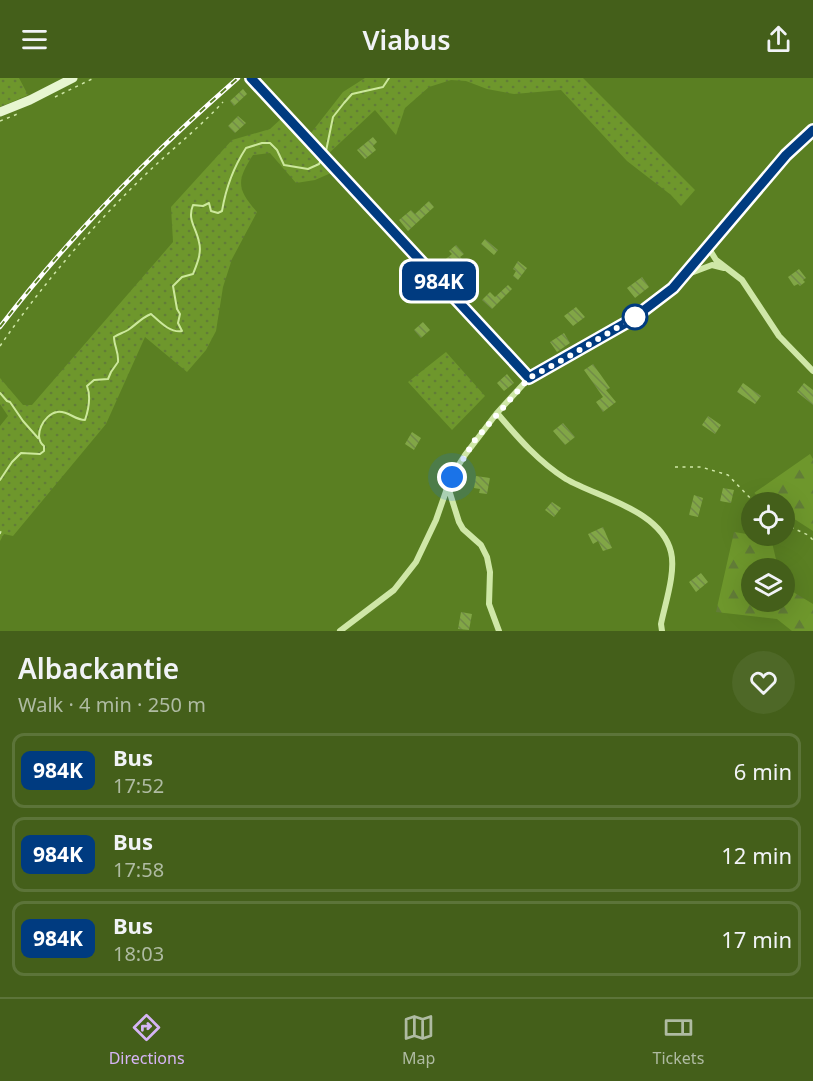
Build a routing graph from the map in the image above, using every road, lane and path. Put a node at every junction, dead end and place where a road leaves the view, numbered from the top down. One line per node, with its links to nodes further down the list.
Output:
1 (72, 78): 4 (street)
2 (251, 78): 11 (street)
3 (223, 102): 9 (path)
4 (0, 112)
5 (813, 130): 6 (street)
6 (708, 247): 7 (street); 8 (street)
7 (727, 269): 8 (street); 10 (street)
8 (686, 275): 11 (street)
9 (0, 346)
10 (813, 371)
11 (529, 378): 12 (street)
12 (497, 413): 14 (street); 22 (street)
13 (675, 467): 15 (path)
14 (448, 486): 20 (street); 21 (street)
15 (744, 492)
16 (2, 528): 18 (path)
17 (795, 529): 19 (path)
18 (0, 534)
19 (813, 540)
20 (340, 631)
21 (499, 631)
22 (662, 631)

